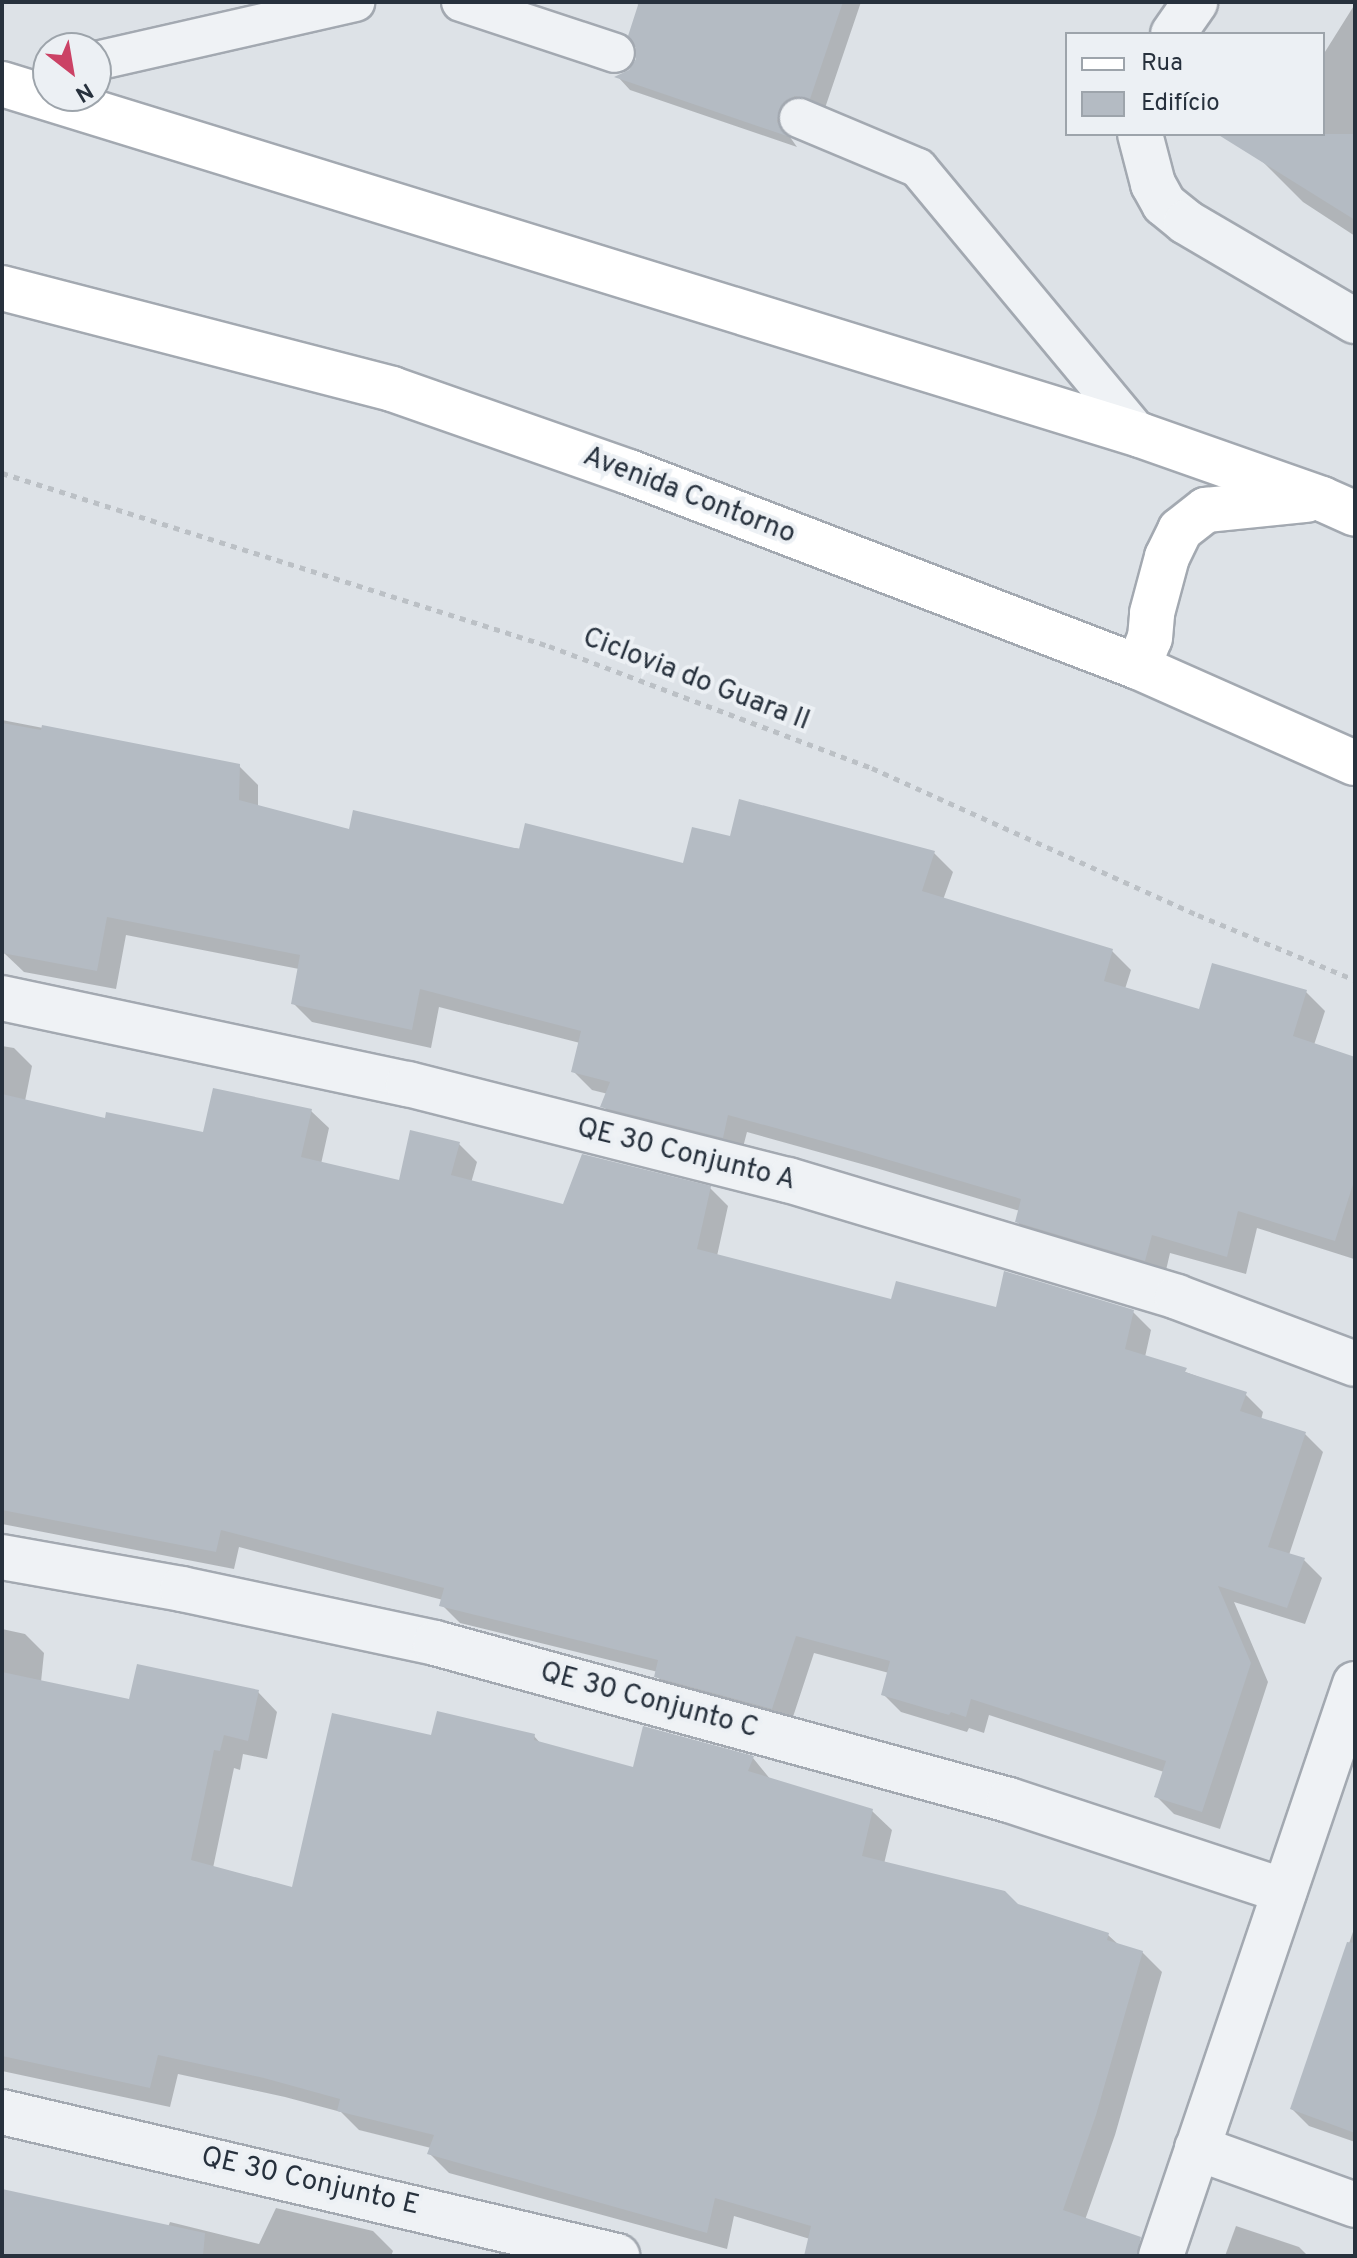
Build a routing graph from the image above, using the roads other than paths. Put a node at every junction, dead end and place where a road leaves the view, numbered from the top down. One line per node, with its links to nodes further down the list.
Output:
1 (355, 2): 6 (lane)
2 (461, 2): 5 (lane)
3 (1195, 2): 4 (street)
4 (1174, 32)
5 (615, 53)
6 (112, 57)
7 (32, 77): 8 (lane)
8 (2, 84): 13 (main road)
9 (799, 118): 13 (lane)
10 (1141, 136): 12 (street)
11 (2, 288): 15 (main road, Avenida Contorno)
12 (1355, 321)
13 (1140, 435): 14 (main road)
14 (1338, 506): 15 (main road)
15 (1138, 667): 16 (main road, Avenida Contorno)
16 (1355, 763)
17 (2, 998): 18 (street, QE 30 Conjunto A)
18 (1355, 1364)
19 (2, 1557): 21 (street, QE 30 Conjunto C)
20 (1355, 1684): 21 (street)
21 (1284, 1891): 23 (street)
22 (2, 2112): 25 (street, QE 30 Conjunto E)
23 (1197, 2148): 24 (street); 26 (street)
24 (1355, 2205)
25 (617, 2256)
26 (1161, 2256)

